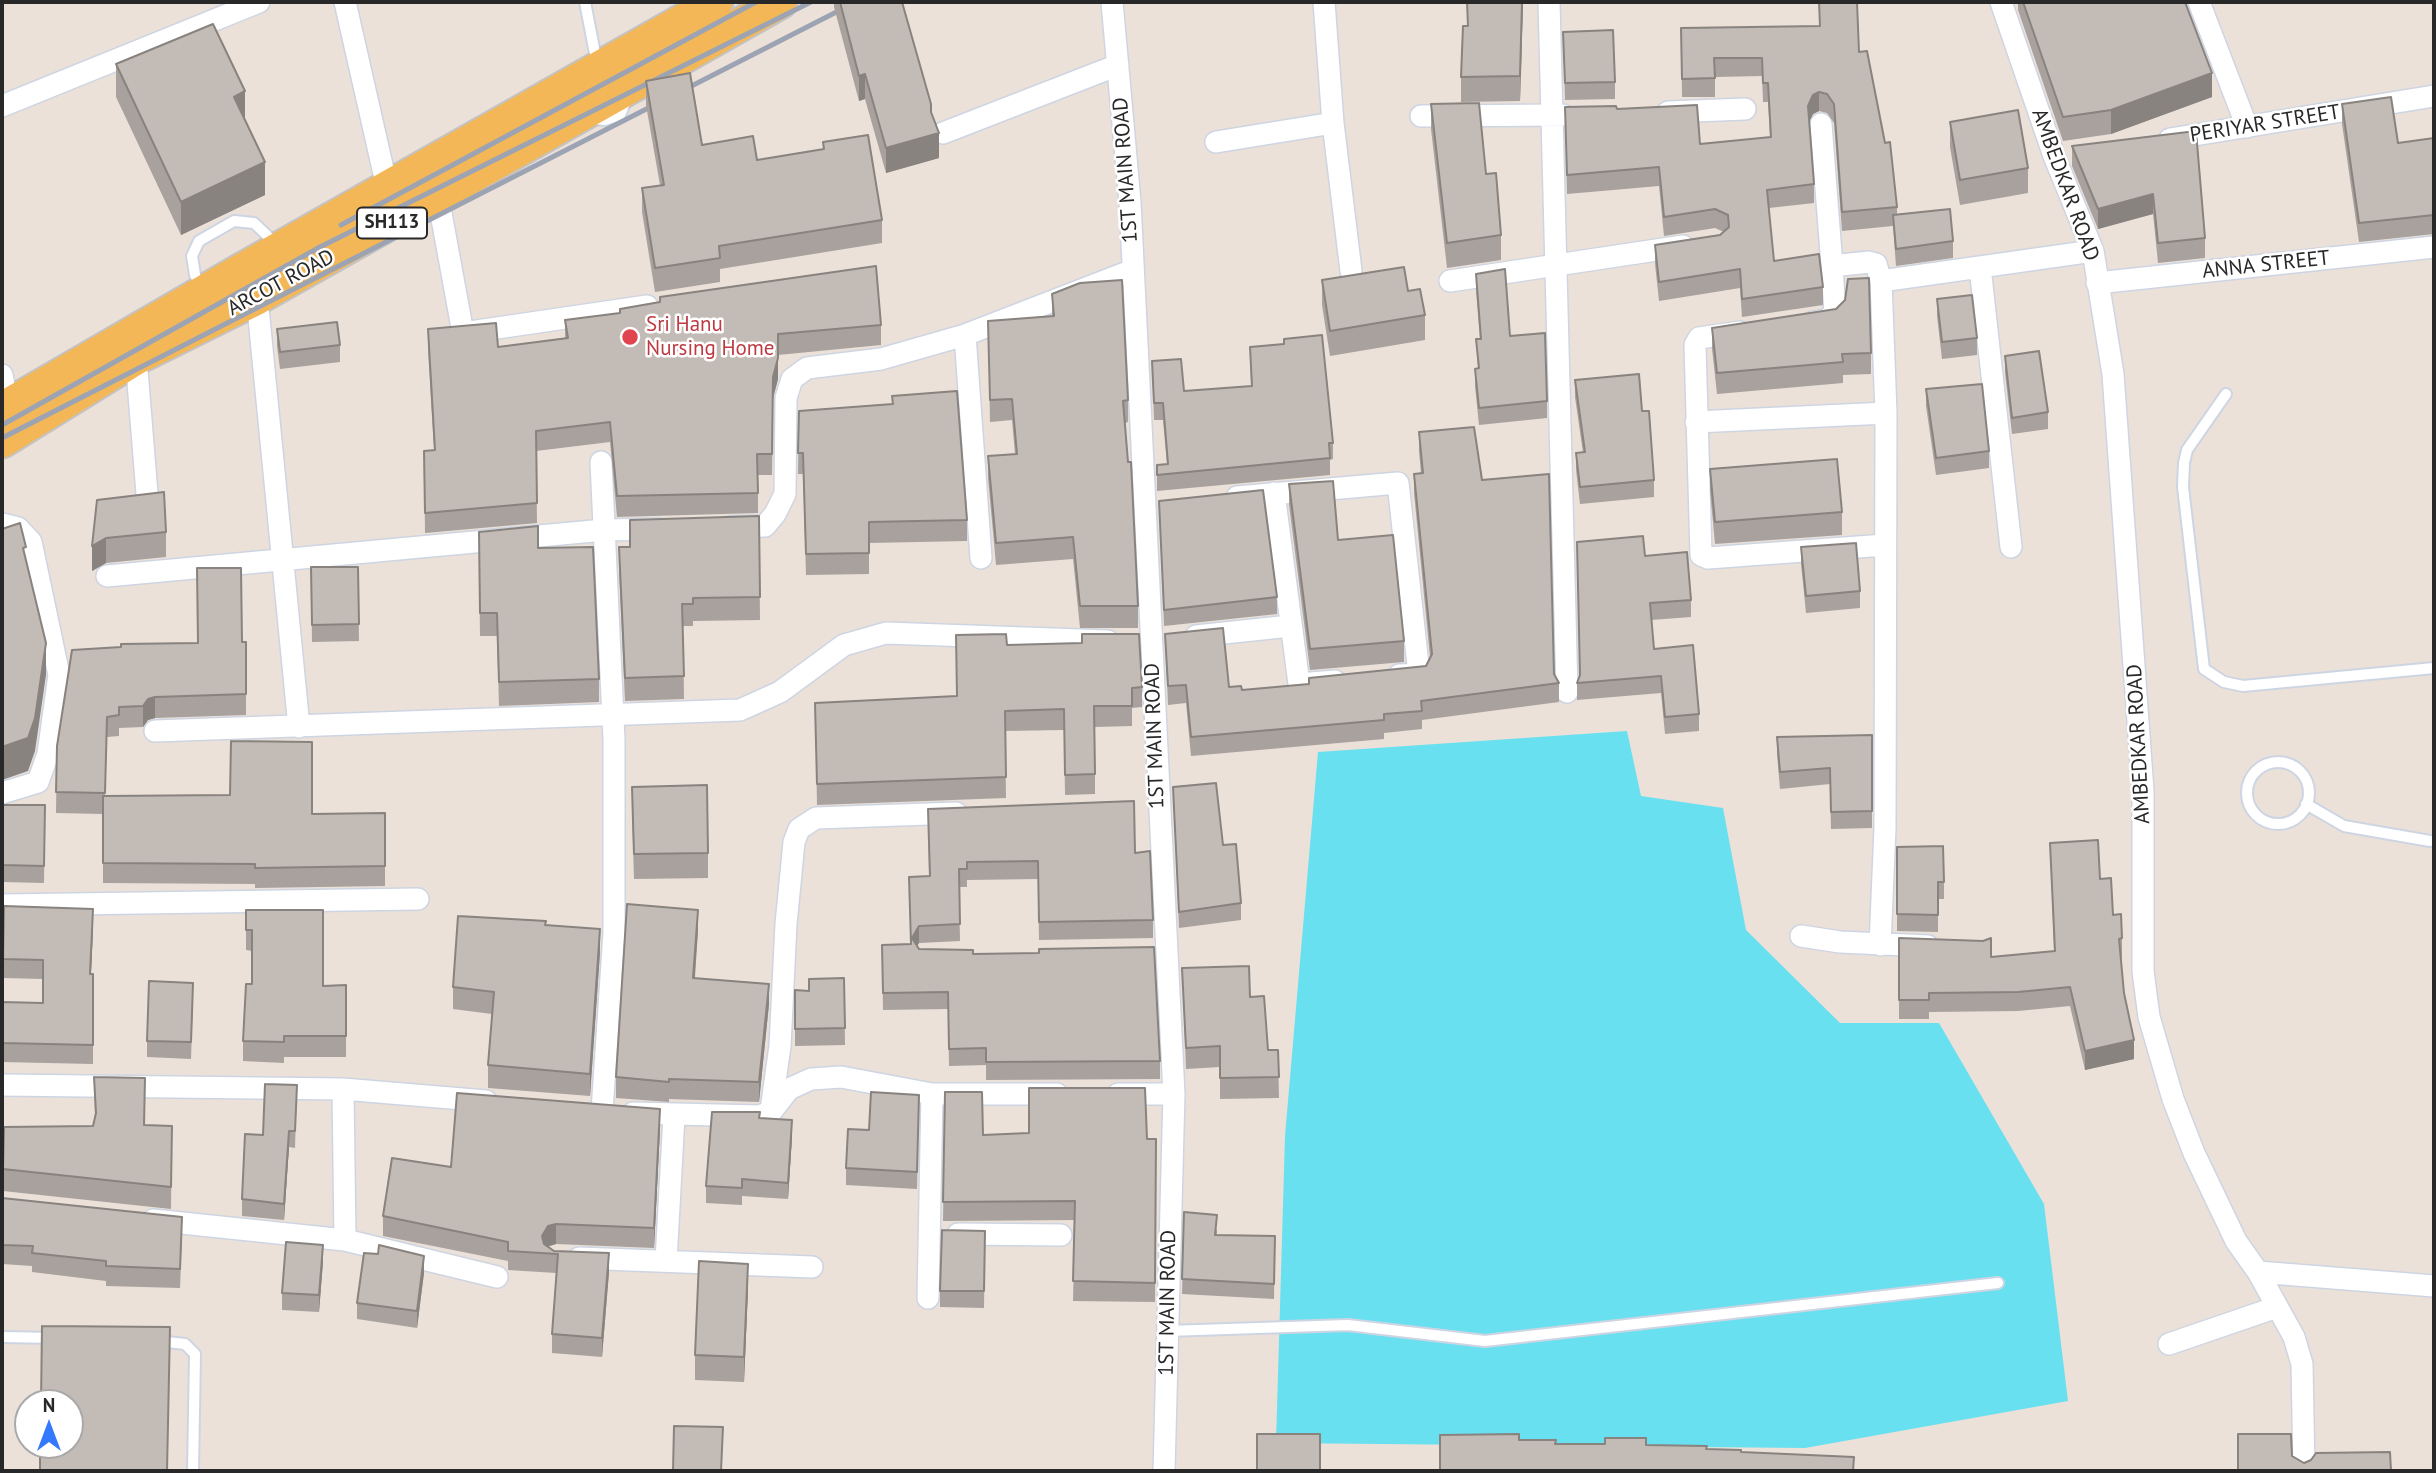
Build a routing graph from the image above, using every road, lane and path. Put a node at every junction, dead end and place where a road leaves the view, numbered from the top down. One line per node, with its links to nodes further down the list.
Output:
1 (259, 2): 14 (street)
2 (345, 2): 28 (street)
3 (585, 2): 12 (lane)
4 (716, 2): 12 (main road, ARCOT ROAD / SH113)
5 (780, 2): 29 (main road, ARCOT ROAD / SH113)
6 (1112, 2): 11 (street, 1ST MAIN ROAD)
7 (1324, 2): 20 (street)
8 (1549, 2): 19 (street)
9 (2001, 2): 27 (street, AMBEDKAR ROAD)
10 (2199, 2): 22 (street)
11 (1118, 65): 23 (street); 37 (street, 1ST MAIN ROAD)
12 (598, 68): 28 (main road, ARCOT ROAD / SH113)
13 (2434, 96): 22 (street, PERIYAR STREET)
14 (2, 106)
15 (1745, 109): 16 (street)
16 (1648, 112)
17 (1579, 115): 19 (street)
18 (1421, 116): 19 (street)
19 (1551, 116): 34 (street)
20 (1333, 123): 24 (street); 38 (street)
21 (1821, 124): 35 (street)
22 (2247, 127): 25 (street, PERIYAR STREET)
23 (943, 133)
24 (1216, 142)
25 (2151, 142)
26 (2082, 152): 27 (street)
27 (2054, 156): 33 (street, AMBEDKAR ROAD)
28 (387, 187): 32 (main road, ARCOT ROAD / SH113)
29 (438, 197): 42 (main road, ARCOT ROAD / SH113); 44 (street)
30 (1703, 243): 34 (street)
31 (2434, 247): 41 (street, ANNA STREET)
32 (279, 248): 42 (main road, ARCOT ROAD / SH113); 43 (lane)
33 (2093, 251): 36 (street); 41 (street, AMBEDKAR ROAD)
34 (1554, 264): 39 (street); 74 (street)
35 (1832, 266): 40 (street); 45 (street)
36 (1980, 267): 40 (street); 65 (street)
37 (1133, 270): 47 (street); 59 (street, 1ST MAIN ROAD)
38 (1351, 271)
39 (1450, 281)
40 (1881, 281): 51 (street)
41 (2097, 283): 105 (street, AMBEDKAR ROAD)
42 (248, 284): 43 (main road, ARCOT ROAD / SH113); 48 (main road, ARCOT ROAD / SH113); 66 (street)
43 (204, 292): 50 (main road, ARCOT ROAD / SH113)
44 (668, 303)
45 (1786, 325)
46 (1759, 329): 52 (street)
47 (965, 335): 61 (street); 67 (street)
48 (136, 358): 53 (main road, ARCOT ROAD / SH113); 58 (street)
49 (2225, 394): 71 (lane)
50 (4, 397)
51 (1885, 413): 52 (street); 64 (street)
52 (1696, 422): 64 (street)
53 (2, 440)
54 (601, 462): 63 (street)
55 (1274, 493): 56 (street); 69 (street); 72 (street)
56 (1222, 499)
57 (1170, 504): 59 (street)
58 (148, 506)
59 (1144, 506): 70 (street, 1ST MAIN ROAD)
60 (2, 524): 78 (street)
61 (711, 527)
62 (684, 528): 63 (street)
63 (604, 530): 66 (street); 75 (street)
64 (1885, 545): 85 (street)
65 (2011, 547)
66 (285, 558): 68 (street); 76 (street)
67 (981, 558)
68 (107, 576)
69 (1290, 626): 70 (street); 73 (street)
70 (1151, 641): 75 (street); 88 (street, 1ST MAIN ROAD)
71 (2434, 668)
72 (1379, 677)
73 (1352, 679)
74 (1567, 692)
75 (613, 713): 76 (street); 95 (street)
76 (299, 727): 77 (street)
77 (155, 731)
78 (2, 793)
79 (2306, 804): 79 (lane); 81 (lane)
80 (980, 812): 96 (street)
81 (2430, 841)
82 (418, 900): 83 (street)
83 (2, 905)
84 (1801, 936): 85 (street)
85 (1880, 945): 86 (street)
86 (1944, 946)
87 (1139, 951): 88 (street)
88 (1166, 951): 92 (street, 1ST MAIN ROAD)
89 (2, 1084): 90 (street)
90 (343, 1089): 93 (street); 101 (street)
91 (932, 1094): 92 (street); 96 (street); 99 (street)
92 (1174, 1094): 111 (street, 1ST MAIN ROAD)
93 (507, 1103)
94 (575, 1109): 95 (street)
95 (603, 1111): 97 (street)
96 (771, 1112): 97 (street)
97 (674, 1116): 103 (street)
98 (130, 1218): 101 (street)
99 (929, 1234): 100 (street); 109 (street)
100 (1061, 1235)
101 (345, 1240): 106 (street)
102 (555, 1257): 103 (street)
103 (666, 1261): 104 (street)
104 (812, 1267)
105 (2258, 1272): 108 (street); 110 (street, AMBEDKAR ROAD)
106 (497, 1277)
107 (1998, 1283): 111 (lane)
108 (2434, 1286)
109 (928, 1298)
110 (2277, 1307): 115 (street); 118 (street, AMBEDKAR ROAD)
111 (1167, 1331): 117 (street, 1ST MAIN ROAD)
112 (2, 1336): 113 (lane)
113 (64, 1338)
114 (142, 1340): 116 (lane)
115 (2169, 1344)
116 (193, 1471)
117 (1164, 1471)
118 (2304, 1471)

